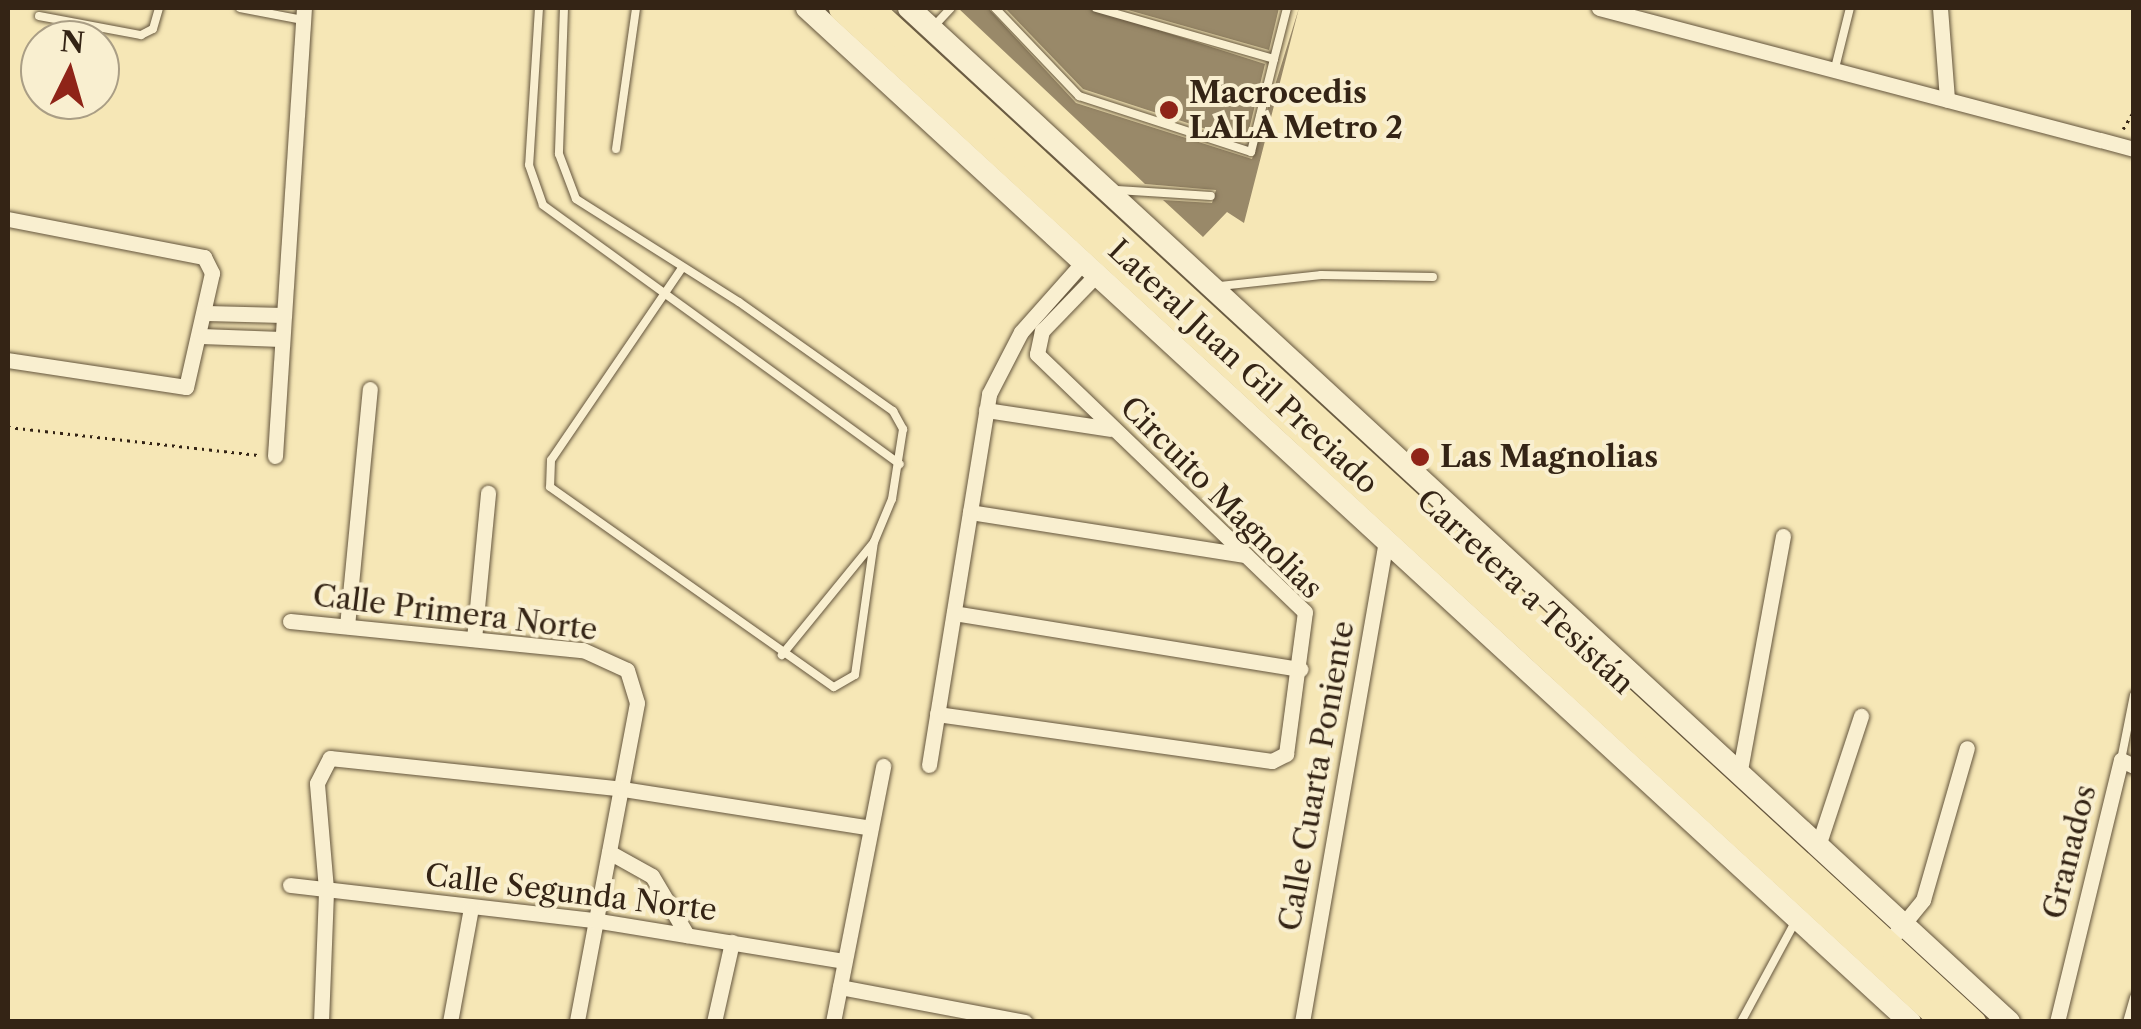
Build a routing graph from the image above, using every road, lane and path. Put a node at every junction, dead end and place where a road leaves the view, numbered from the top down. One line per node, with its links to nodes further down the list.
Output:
1 (159, 8): 19 (lane)
2 (240, 8): 17 (lane)
3 (540, 8): 35 (lane)
4 (564, 8): 32 (lane)
5 (636, 8): 27 (lane)
6 (807, 8): 31 (main road, Lateral Juan Gil Preciado)
7 (841, 8): 41 (main road, Carretera a Tesistán)
8 (871, 8): 41 (main road, Carretera a Tesistán)
9 (909, 8): 20 (main road, Lateral Juan Gil Preciado)
10 (952, 8): 20 (lane)
11 (995, 8): 21 (lane)
12 (1096, 8): 21 (lane)
13 (1287, 8): 21 (lane)
14 (1599, 8): 22 (street)
15 (1850, 8): 22 (lane)
16 (1940, 8): 23 (street)
17 (262, 10): 18 (lane)
18 (304, 14): 37 (street)
19 (39, 16)
20 (932, 28): 28 (main road, Lateral Juan Gil Preciado)
21 (1274, 59)
22 (1834, 68): 23 (street)
23 (1947, 100): 25 (street)
24 (2134, 111): 25 (path)
25 (2114, 144): 26 (street)
26 (2134, 149)
27 (616, 150)
28 (1103, 191): 29 (lane); 34 (main road, Lateral Juan Gil Preciado)
29 (1211, 196)
30 (8, 219): 36 (street)
31 (1091, 267): 43 (main road, Lateral Juan Gil Preciado); 47 (street); 50 (street, Circuito Magnolias)
32 (682, 268): 35 (lane); 52 (lane)
33 (1433, 277): 34 (lane)
34 (1211, 290): 38 (main road, Lateral Juan Gil Preciado)
35 (663, 294): 52 (lane); 63 (lane)
36 (206, 313): 37 (street); 39 (street)
37 (283, 315): 40 (street)
38 (1248, 324): 41 (main road); 44 (main road, Lateral Juan Gil Preciado)
39 (201, 336): 40 (street); 42 (street)
40 (281, 340): 51 (street)
41 (1237, 358): 43 (main road); 45 (main road, Carretera a Tesistán)
42 (8, 360)
43 (1203, 371): 48 (main road, Lateral Juan Gil Preciado)
44 (1300, 372): 45 (main road); 72 (main road, Lateral Juan Gil Preciado)
45 (1268, 386): 48 (main road); 85 (main road, Carretera a Tesistán)
46 (370, 389): 61 (street)
47 (986, 410): 50 (street); 54 (street)
48 (1255, 420): 56 (main road, Lateral Juan Gil Preciado)
49 (8, 427): 51 (path)
50 (1113, 429): 58 (street, Circuito Magnolias)
51 (275, 456)
52 (900, 464): 57 (lane)
53 (488, 493): 62 (street)
54 (970, 512): 58 (street); 59 (street)
55 (1783, 536): 72 (street)
56 (1386, 540): 80 (main road, Lateral Juan Gil Preciado); 95 (street, Calle Cuarta Poniente)
57 (874, 542): 63 (lane); 63 (lane)
58 (1246, 555): 64 (street, Circuito Magnolias)
59 (954, 613): 64 (street); 66 (street)
60 (290, 621): 61 (street, Calle Primera Norte)
61 (347, 626): 62 (street, Calle Primera Norte)
62 (474, 639): 73 (street, Calle Primera Norte)
63 (782, 655)
64 (1300, 669): 66 (street, Circuito Magnolias)
65 (2134, 695): 69 (lane, Granados)
66 (937, 714): 71 (street)
67 (1861, 716): 75 (street)
68 (1968, 748): 82 (street)
69 (2127, 763): 101 (street, Granados)
70 (883, 766): 74 (street)
71 (929, 766)
72 (1740, 770): 75 (main road, Lateral Juan Gil Preciado)
73 (623, 789): 74 (street); 76 (street); 78 (street)
74 (867, 827): 86 (street)
75 (1819, 843): 82 (main road, Lateral Juan Gil Preciado)
76 (609, 852): 81 (street); 83 (street)
77 (290, 885): 78 (street, Calle Segunda Norte)
78 (326, 889): 79 (street, Calle Segunda Norte); 90 (street)
79 (471, 908): 81 (street, Calle Segunda Norte); 91 (street)
80 (1797, 918): 85 (main road, Lateral Juan Gil Preciado); 96 (lane)
81 (594, 920): 83 (street, Calle Segunda Norte); 92 (street)
82 (1906, 924): 85 (street); 100 (main road, Lateral Juan Gil Preciado)
83 (687, 934): 84 (street, Calle Segunda Norte)
84 (732, 942): 86 (street, Calle Segunda Norte); 93 (street)
85 (1873, 959): 97 (main road, Lateral Juan Gil Preciado); 98 (main road, Carretera a Tesistán); 99 (main road, Carretera a Tesistán)
86 (844, 962): 87 (street)
87 (840, 986): 89 (street); 94 (street)
88 (2134, 997): 102 (lane)
89 (1017, 1021)
90 (321, 1022)
91 (450, 1022)
92 (577, 1022)
93 (714, 1022)
94 (833, 1022)
95 (1302, 1022)
96 (1740, 1022)
97 (1910, 1022)
98 (1944, 1022)
99 (1973, 1022)
100 (2010, 1022)
101 (2057, 1022)
102 (2128, 1022)

